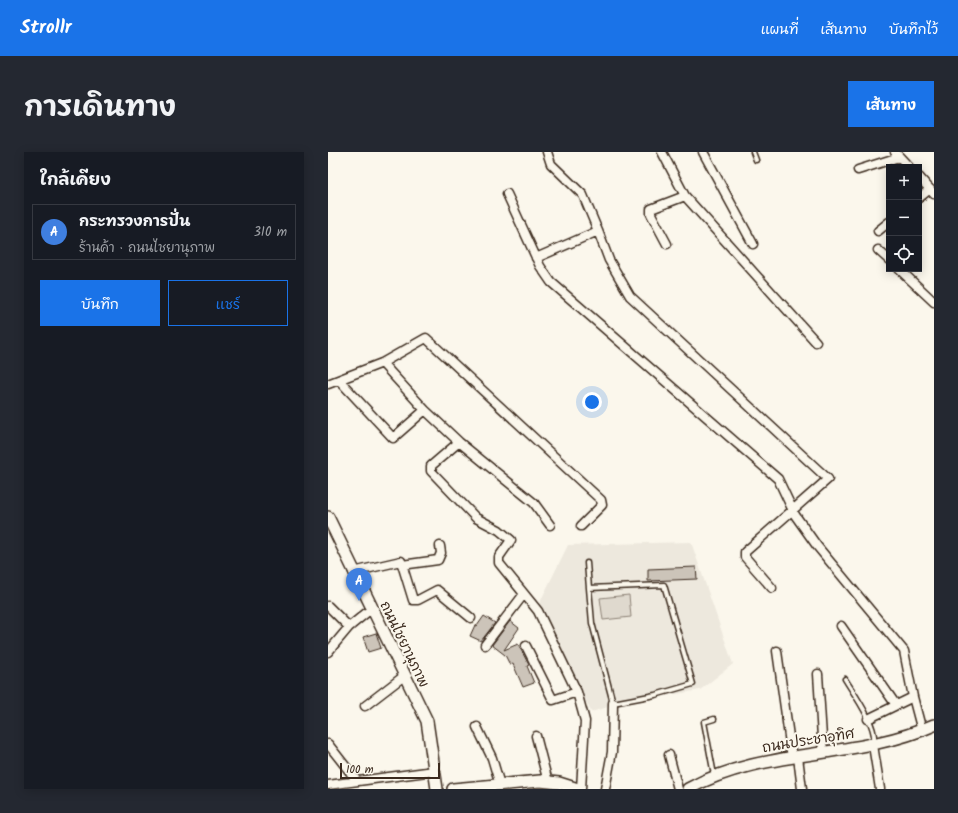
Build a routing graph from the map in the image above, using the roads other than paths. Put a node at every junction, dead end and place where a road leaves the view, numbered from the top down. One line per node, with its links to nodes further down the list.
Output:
1 (547, 152): 16 (street)
2 (662, 152): 12 (street)
3 (703, 152): 18 (street)
4 (753, 152): 6 (lane)
5 (897, 154): 7 (street); 8 (street)
6 (756, 160)
7 (906, 164)
8 (858, 170)
9 (922, 181): 10 (street)
10 (932, 192): 13 (street)
11 (507, 194): 21 (street)
12 (685, 196): 17 (street); 24 (street)
13 (922, 197)
14 (886, 224): 15 (street)
15 (878, 230)
16 (598, 231): 21 (street); 30 (street)
17 (667, 244)
18 (753, 244)
19 (878, 250): 20 (street)
20 (886, 257)
21 (536, 258): 30 (street)
22 (902, 272): 23 (street)
23 (934, 302)
24 (816, 342)
25 (382, 363): 26 (street); 28 (street); 33 (street)
26 (339, 380): 27 (street); 28 (street)
27 (328, 384)
28 (425, 410): 29 (street)
29 (459, 442): 32 (street); 40 (street)
30 (792, 510): 39 (street); 54 (street)
31 (328, 517): 37 (street, ถนนไชยานุภาพ)
32 (550, 525)
33 (581, 526)
34 (440, 546): 36 (street)
35 (587, 563): 38 (lane)
36 (402, 565): 37 (street); 43 (street)
37 (354, 572): 42 (street, ถนนไชยานุภาพ)
38 (588, 588): 55 (lane); 55 (lane)
39 (772, 588)
40 (524, 594): 46 (street); 53 (street)
41 (328, 606): 45 (street)
42 (371, 609): 45 (street); 51 (street, ถนนไชยานุภาพ)
43 (471, 618)
44 (840, 626): 57 (street)
45 (349, 627): 49 (street)
46 (485, 645)
47 (526, 646): 53 (street)
48 (777, 651): 68 (street)
49 (328, 652)
50 (818, 674): 66 (street)
51 (404, 676): 56 (street); 69 (street, ถนนไชยานุภาพ)
52 (845, 679): 59 (lane)
53 (577, 692): 77 (street)
54 (913, 697): 57 (street); 62 (street)
55 (613, 703): 78 (street)
56 (365, 706)
57 (896, 706): 59 (street)
58 (714, 719): 70 (lane)
59 (868, 719): 65 (lane)
60 (934, 725): 62 (street, ถนนประชาอุทิศ)
61 (477, 727): 74 (street)
62 (922, 731): 65 (street, ถนนประชาอุทิศ)
63 (536, 736): 72 (street)
64 (328, 744): 71 (street)
65 (873, 745): 66 (street, ถนนประชาอุทิศ); 82 (street)
66 (823, 753): 68 (street, ถนนประชาอุทิศ)
67 (668, 755): 79 (street)
68 (795, 757): 70 (street, ถนนประชาอุทิศ); 81 (street)
69 (434, 771): 71 (street); 75 (street, ถนนไชยานุภาพ)
70 (714, 777): 80 (street, ถนนประชาอุทิศ)
71 (357, 781): 73 (street)
72 (548, 782): 74 (street); 77 (street)
73 (328, 785)
74 (500, 785): 76 (street)
75 (437, 789)
76 (453, 789)
77 (580, 789)
78 (605, 789)
79 (678, 789)
80 (688, 789)
81 (802, 789)
82 (880, 789)

